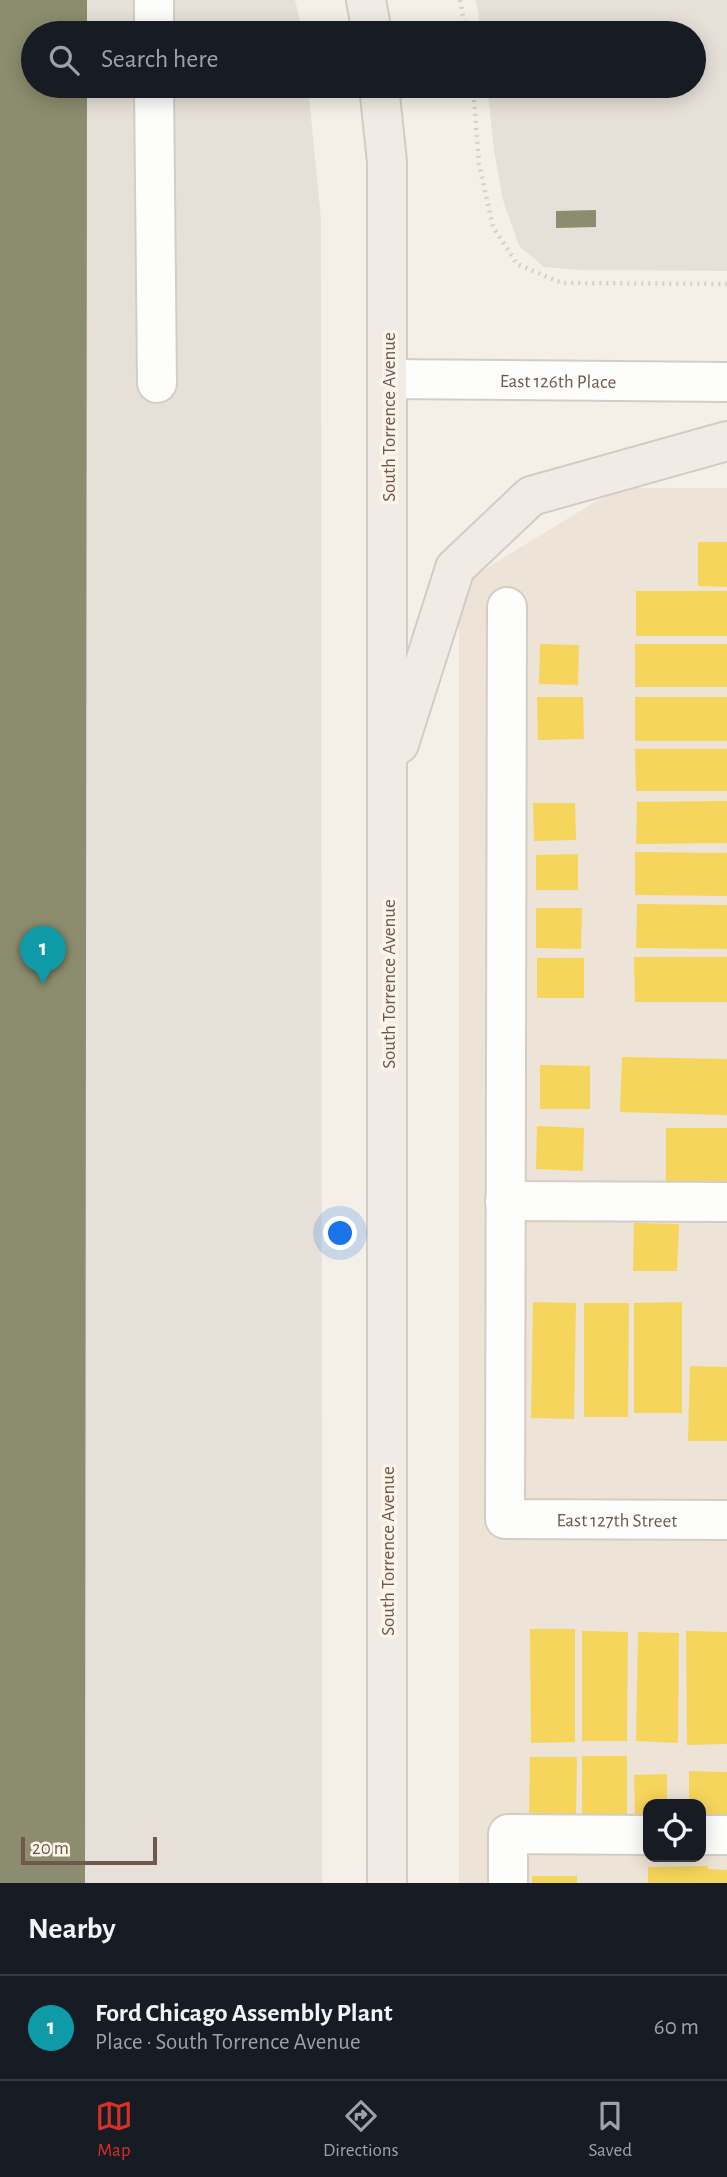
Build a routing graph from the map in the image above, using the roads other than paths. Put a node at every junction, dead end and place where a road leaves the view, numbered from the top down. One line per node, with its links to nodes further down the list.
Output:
1 (154, 0): 3 (street)
2 (366, 0): 4 (main road)
3 (154, 21)
4 (370, 21)
5 (154, 98): 9 (street)
6 (380, 98): 7 (main road, South Torrence Avenue)
7 (388, 379): 8 (street, East 126th Place); 12 (main road, South Torrence Avenue)
8 (727, 382)
9 (157, 383)
10 (727, 440): 12 (main road)
11 (507, 607): 13 (street)
12 (388, 780): 19 (main road, South Torrence Avenue)
13 (505, 1201): 14 (street); 15 (street, East 127th Street)
14 (727, 1202)
15 (727, 1520)
16 (643, 1835): 20 (street)
17 (706, 1835): 18 (street)
18 (727, 1835)
19 (387, 1883)
20 (508, 1883)

